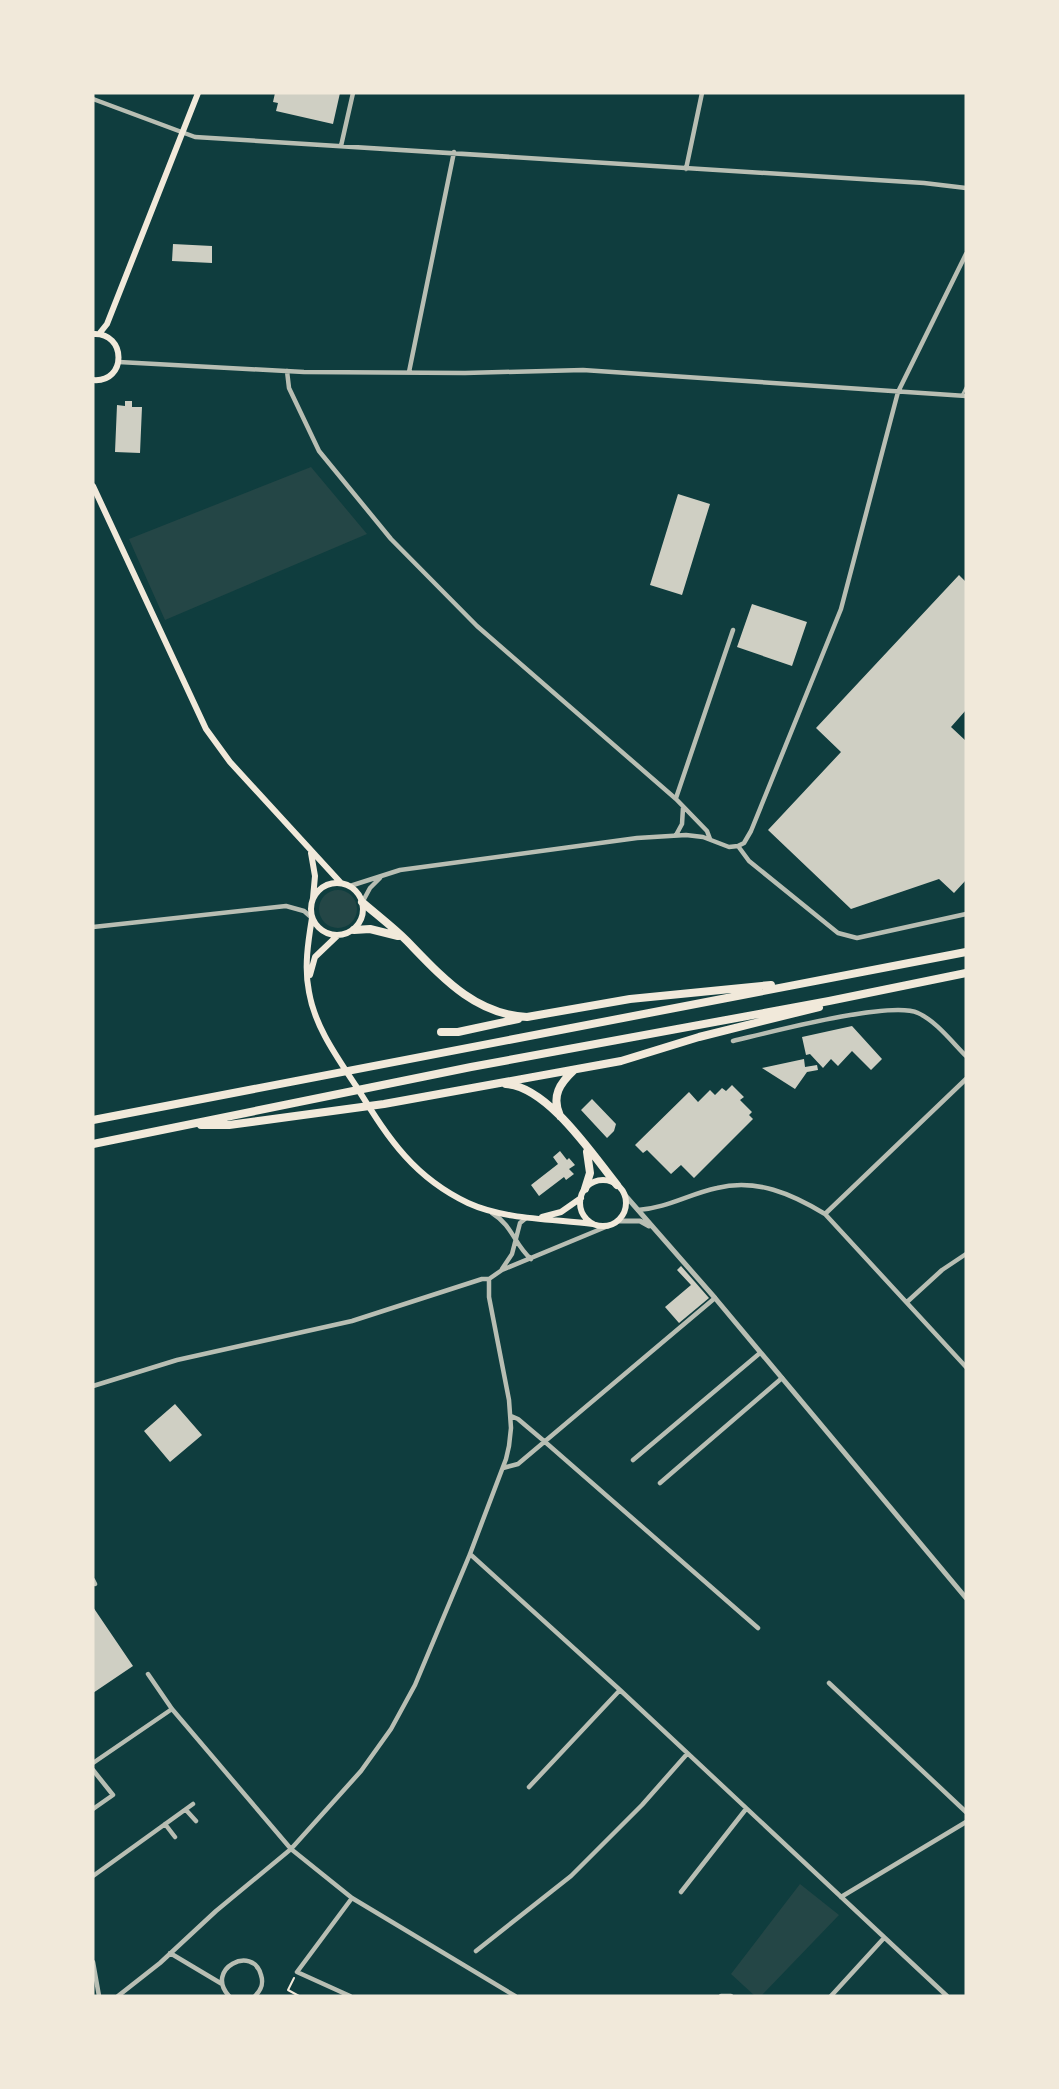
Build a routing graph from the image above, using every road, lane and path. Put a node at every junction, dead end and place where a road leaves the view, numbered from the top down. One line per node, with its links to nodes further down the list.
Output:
1 (198, 93): 5 (main road)
2 (353, 93): 6 (street)
3 (702, 93): 8 (street)
4 (93, 99): 5 (street)
5 (182, 132): 6 (street); 11 (main road)
6 (341, 146): 7 (street)
7 (454, 152): 8 (street); 16 (street)
8 (686, 169): 9 (street)
9 (966, 188)
10 (966, 254): 19 (street)
11 (107, 324): 12 (main road); 13 (main road)
12 (96, 334): 13 (main road)
13 (112, 340): 14 (main road)
14 (119, 362): 15 (street); 17 (main road)
15 (287, 371): 16 (street); 23 (street)
16 (409, 372): 19 (street)
17 (93, 380)
18 (966, 387): 20 (lane)
19 (898, 392): 20 (street); 27 (street)
20 (964, 396)
21 (93, 486): 28 (main road)
22 (733, 630): 23 (street)
23 (676, 799): 24 (street)
24 (683, 807): 25 (street); 26 (street)
25 (676, 835): 26 (street); 29 (street)
26 (710, 839): 27 (street)
27 (738, 846): 34 (street)
28 (310, 851): 30 (main road); 32 (main road)
29 (384, 875): 31 (street); 33 (street)
30 (341, 883): 31 (main road); 32 (main road)
31 (350, 886): 33 (main road)
32 (313, 898): 35 (main road)
33 (362, 902): 37 (main road); 39 (highway)
34 (966, 914)
35 (312, 918): 36 (street); 38 (main road); 43 (main road)
36 (93, 927)
37 (354, 930): 38 (main road); 39 (highway)
38 (337, 936): 43 (main road)
39 (404, 938): 45 (highway)
40 (966, 952): 42 (highway)
41 (966, 974): 44 (highway)
42 (789, 986): 45 (highway); 53 (highway)
43 (308, 991): 61 (main road)
44 (829, 1001): 49 (highway); 54 (highway)
45 (527, 1017): 46 (highway)
46 (441, 1032)
47 (733, 1041): 48 (street)
48 (966, 1056)
49 (576, 1068): 51 (highway); 52 (highway)
50 (966, 1079): 63 (street)
51 (497, 1083): 52 (highway); 54 (highway)
52 (561, 1119): 56 (highway)
53 (93, 1120)
54 (191, 1125): 55 (highway)
55 (93, 1144)
56 (585, 1146): 57 (highway); 58 (highway)
57 (617, 1185): 58 (main road); 59 (main road)
58 (585, 1189): 60 (main road)
59 (624, 1194): 62 (street); 66 (main road)
60 (581, 1199): 65 (main road); 67 (main road)
61 (488, 1210): 64 (main road); 70 (street)
62 (636, 1210): 63 (street); 69 (street)
63 (825, 1214): 76 (street)
64 (529, 1216): 65 (main road); 70 (street)
65 (539, 1218): 67 (main road)
66 (618, 1221): 68 (main road); 69 (street)
67 (593, 1224): 68 (main road)
68 (608, 1226): 72 (street)
69 (654, 1229): 75 (street)
70 (515, 1239): 72 (street); 73 (street)
71 (966, 1254): 76 (street)
72 (531, 1259): 73 (street)
73 (502, 1270): 74 (street)
74 (489, 1279): 80 (street); 81 (street)
75 (715, 1298): 77 (street); 82 (street)
76 (907, 1302): 78 (street)
77 (760, 1353): 79 (street); 83 (street)
78 (966, 1367)
79 (782, 1378): 85 (street); 87 (street)
80 (93, 1386)
81 (511, 1416): 82 (street); 84 (street)
82 (544, 1441): 84 (street); 88 (street)
83 (633, 1460)
84 (502, 1469): 86 (street)
85 (660, 1483)
86 (470, 1554): 91 (street); 106 (street)
87 (966, 1598)
88 (758, 1628)
89 (148, 1674): 92 (street)
90 (829, 1683): 101 (street)
91 (620, 1690): 93 (street); 96 (street)
92 (172, 1709): 94 (street); 106 (street)
93 (688, 1754): 99 (street); 112 (street)
94 (93, 1763)
95 (93, 1770): 98 (street)
96 (529, 1787)
97 (194, 1804): 100 (street)
98 (93, 1809)
99 (746, 1809): 108 (street); 109 (street)
100 (186, 1810): 102 (street); 104 (street)
101 (966, 1811)
102 (195, 1821)
103 (966, 1822): 109 (street)
104 (165, 1824): 105 (street); 107 (street)
105 (175, 1837)
106 (291, 1849): 110 (street); 113 (street)
107 (93, 1876)
108 (681, 1892)
109 (841, 1897): 111 (street)
110 (352, 1898): 115 (street); 123 (street)
111 (884, 1938): 126 (street); 127 (street)
112 (476, 1951)
113 (170, 1953): 116 (street); 118 (street)
114 (93, 1962): 117 (street)
115 (297, 1972): 121 (path); 122 (street)
116 (223, 1985): 119 (street); 120 (street)
117 (99, 1996)
118 (118, 1996)
119 (229, 1996)
120 (255, 1996)
121 (299, 1996)
122 (350, 1996)
123 (515, 1996)
124 (721, 1996): 125 (street)
125 (731, 1996)
126 (831, 1996)
127 (947, 1996)

